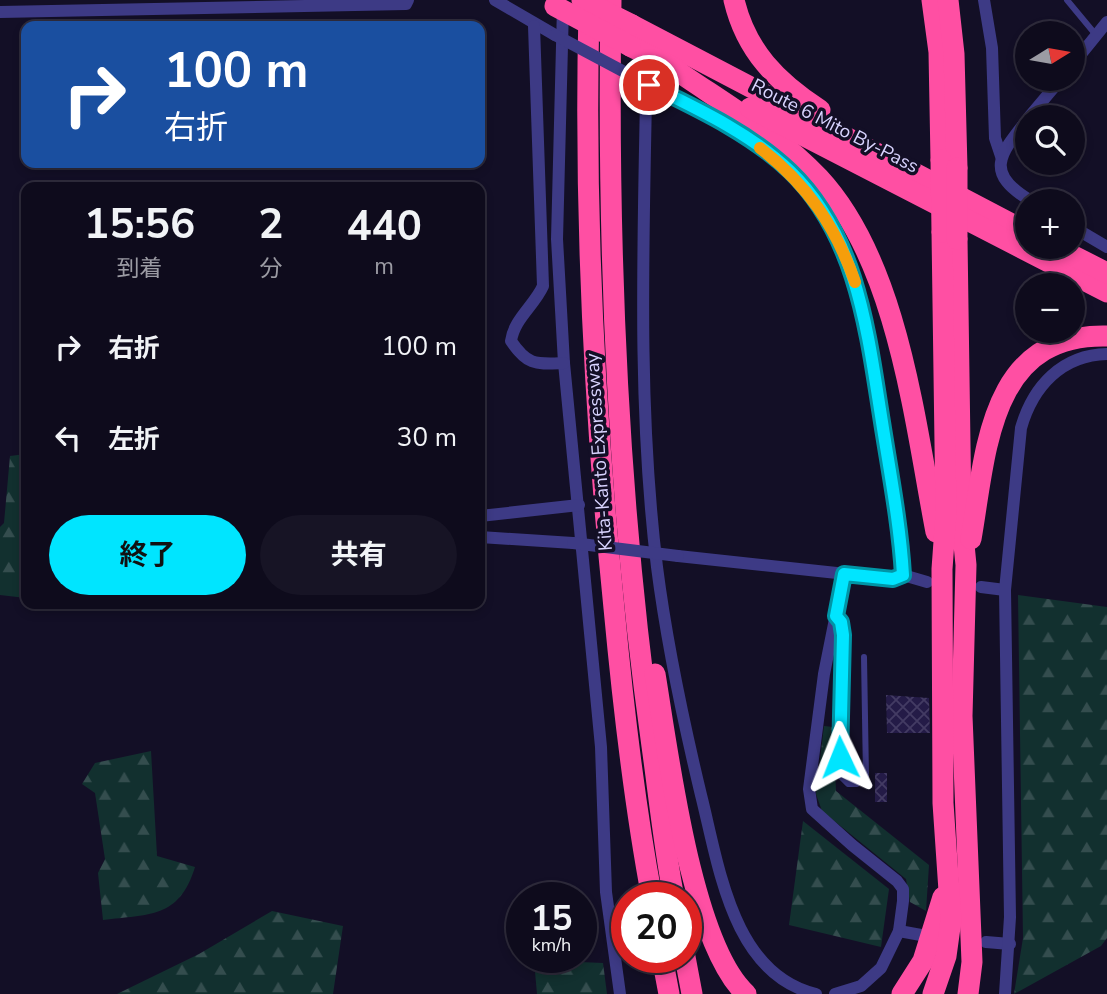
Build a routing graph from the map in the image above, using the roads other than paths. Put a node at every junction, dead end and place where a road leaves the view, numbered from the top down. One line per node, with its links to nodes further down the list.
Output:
1 (408, 0): 12 (street)
2 (495, 0): 15 (street)
3 (582, 0): 17 (highway, Route 6 Mito By-Pass, bridge)
4 (589, 0): 50 (highway, Kita-Kanto Expressway)
5 (611, 0): 38 (highway, Kita-Kanto Expressway)
6 (734, 0): 27 (highway)
7 (932, 0): 25 (highway)
8 (948, 0): 25 (highway)
9 (984, 0): 24 (street)
10 (1067, 0): 16 (lane)
11 (554, 2): 17 (highway, Route 6 Mito By-Pass, bridge); 37 (street)
12 (105, 5): 13 (street)
13 (0, 12)
14 (1107, 22): 16 (street)
15 (534, 26): 20 (street, bridge); 37 (street)
16 (1096, 35): 18 (street)
17 (631, 36): 19 (highway, Route 6 Mito By-Pass); 27 (highway, Route 6 Mito By-Pass)
18 (1085, 49)
19 (667, 64): 34 (highway, Route 6 Mito By-Pass); 45 (highway)
20 (649, 85): 44 (street); 66 (street)
21 (1051, 91): 22 (street)
22 (1039, 105)
23 (1015, 136): 24 (street)
24 (1001, 156): 26 (street)
25 (949, 164): 30 (highway, bridge)
26 (1015, 192)
27 (990, 214): 28 (highway, Route 6 Mito By-Pass)
28 (1015, 226)
29 (1085, 233): 31 (street)
30 (950, 235): 42 (highway); 45 (highway)
31 (1107, 247)
32 (1080, 259): 33 (highway)
33 (1107, 273)
34 (1107, 292)
35 (1107, 337): 42 (highway)
36 (1107, 354): 47 (street)
37 (564, 363): 39 (street)
38 (620, 433): 51 (highway, Kita-Kanto Expressway); 65 (highway)
39 (579, 505): 40 (street); 61 (street)
40 (485, 515)
41 (485, 537): 43 (street, bridge)
42 (966, 565): 53 (highway)
43 (844, 574): 44 (street); 48 (street)
44 (903, 575): 45 (street)
45 (935, 575): 52 (highway)
46 (981, 587): 47 (street)
47 (1005, 590): 57 (street)
48 (836, 616): 49 (lane); 54 (street)
49 (864, 657)
50 (649, 882)
51 (672, 882)
52 (947, 884): 68 (highway); 69 (highway)
53 (970, 926): 70 (highway); 71 (highway)
54 (900, 931): 55 (street); 67 (street)
55 (921, 935)
56 (986, 942): 57 (street)
57 (1010, 944): 72 (street)
58 (661, 973): 62 (highway)
59 (664, 973): 63 (highway)
60 (688, 973): 64 (highway)
61 (620, 994)
62 (662, 994)
63 (669, 994)
64 (692, 994)
65 (746, 994)
66 (816, 994)
67 (835, 994)
68 (902, 994)
69 (933, 994)
70 (944, 994)
71 (968, 994)
72 (1005, 994)

